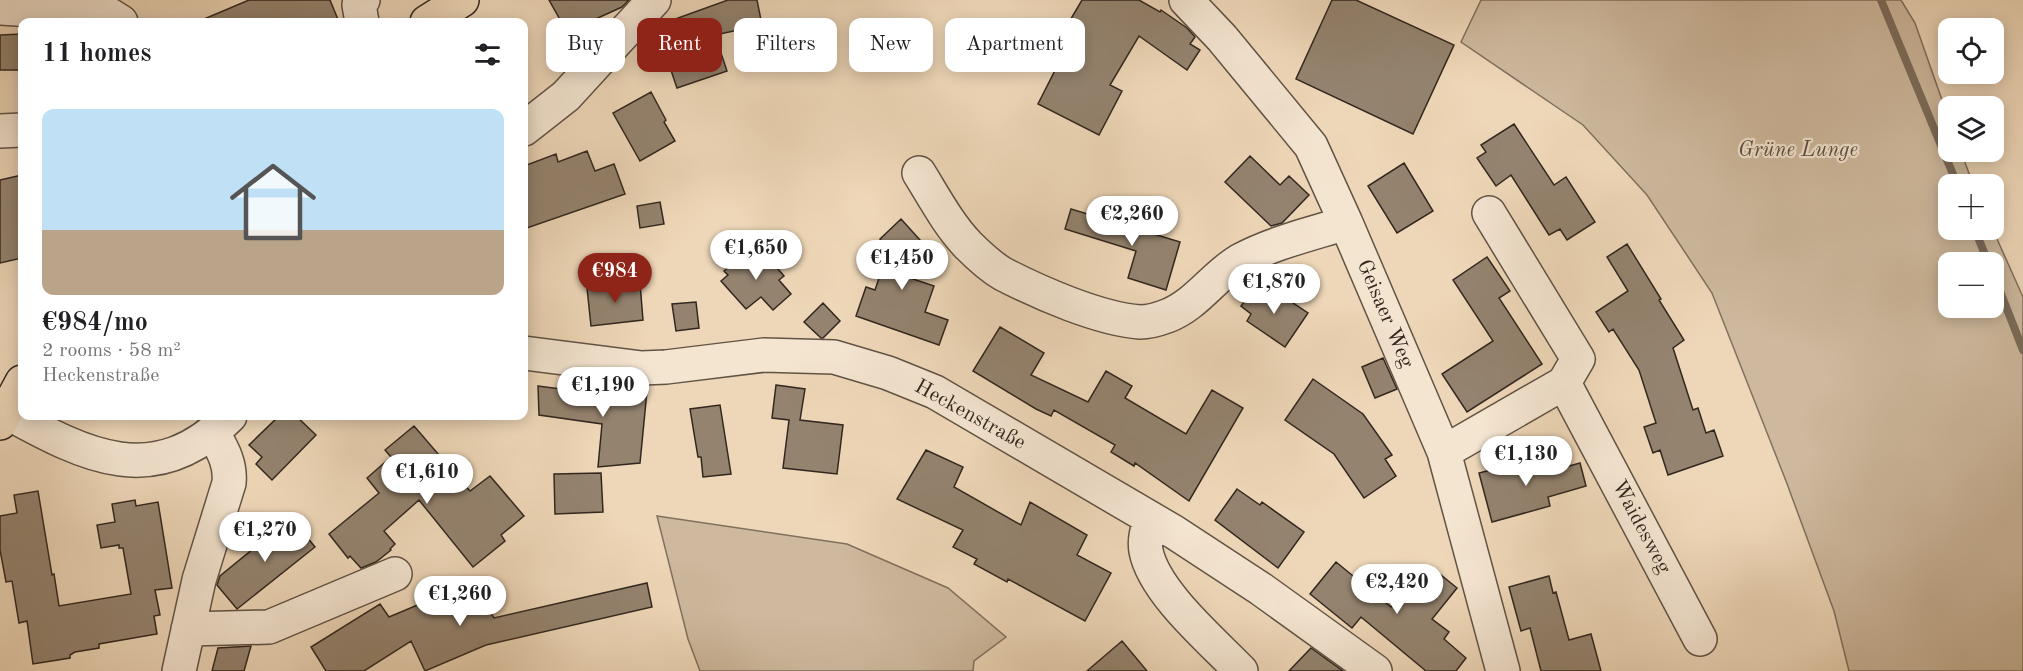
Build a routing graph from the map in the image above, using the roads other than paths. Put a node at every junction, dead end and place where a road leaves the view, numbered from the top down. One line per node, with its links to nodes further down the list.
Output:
1 (363, 0): 7 (street)
2 (462, 0): 8 (main road)
3 (654, 0): 9 (street)
4 (1186, 0): 14 (street, Geisaer Weg)
5 (0, 8): 6 (street)
6 (115, 18)
7 (361, 18)
8 (434, 18)
9 (528, 126)
10 (18, 130): 11 (street)
11 (0, 131)
12 (919, 173): 14 (street)
13 (1490, 213): 16 (street)
14 (1346, 223): 20 (street, Geisaer Weg)
15 (528, 354): 21 (street, Heckenstraße)
16 (1564, 383): 20 (street); 24 (street, Waidesweg)
17 (18, 389): 18 (main road)
18 (3, 417): 19 (street)
19 (221, 424): 23 (street)
20 (1444, 452): 28 (street, Geisaer Weg)
21 (1151, 519): 26 (street); 27 (street, Heckenstraße)
22 (395, 574): 23 (street)
23 (188, 629): 25 (street)
24 (1701, 639)
25 (179, 671)
26 (1241, 671)
27 (1376, 671)
28 (1503, 671)

